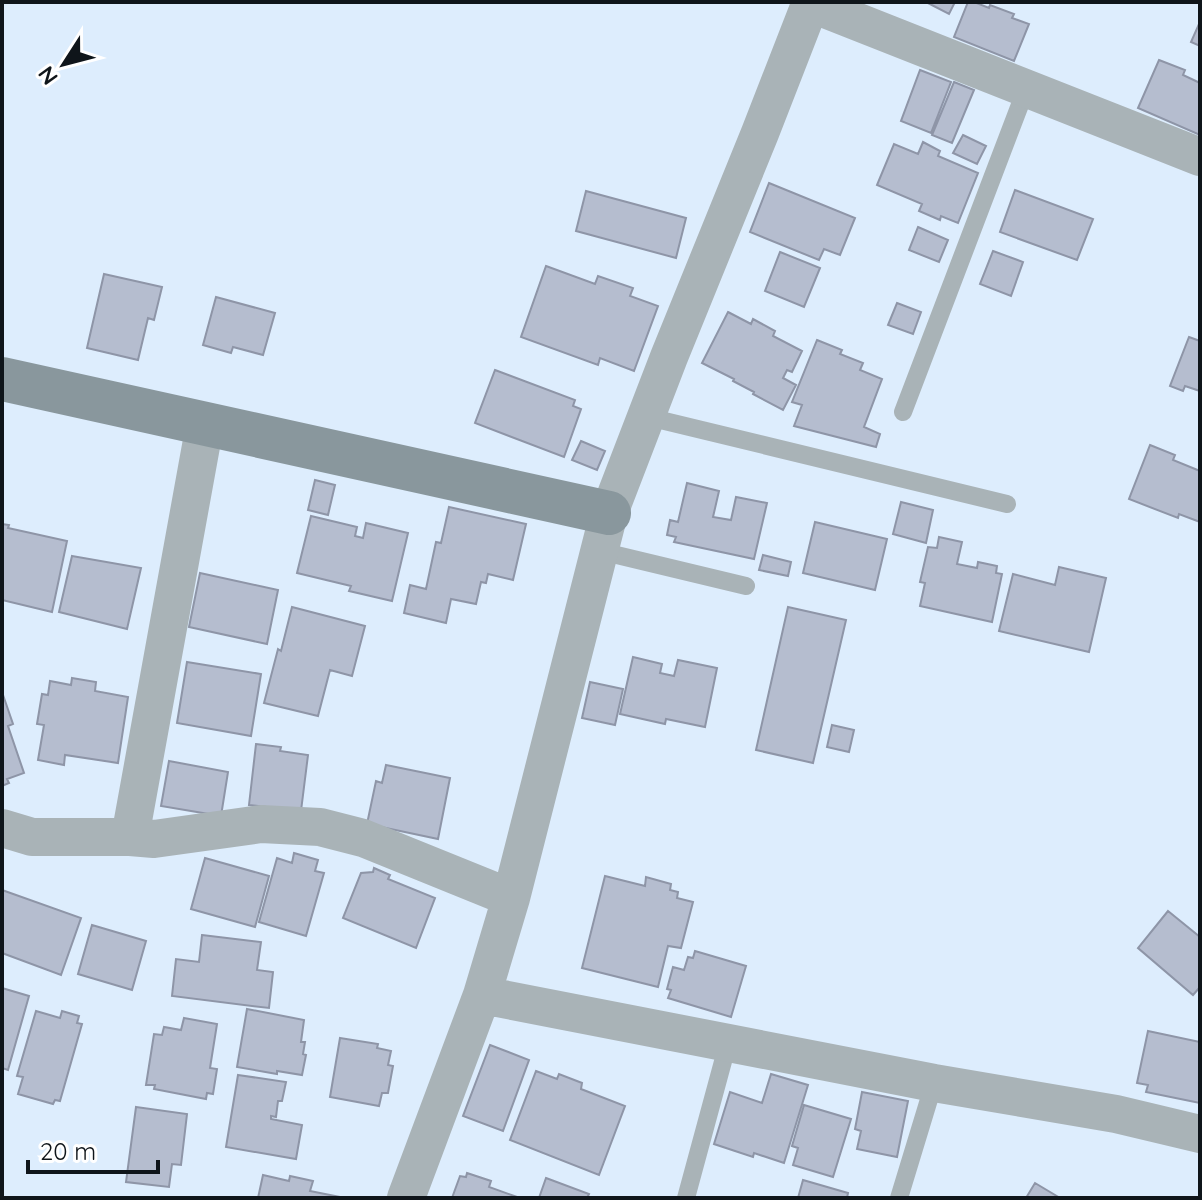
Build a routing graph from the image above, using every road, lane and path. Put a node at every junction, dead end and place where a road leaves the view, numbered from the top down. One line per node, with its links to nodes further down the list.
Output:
1 (810, 3): 2 (street); 6 (street)
2 (1026, 89): 3 (street); 5 (lane)
3 (1200, 157)
4 (2, 379): 7 (street)
5 (903, 412)
6 (648, 417): 8 (lane); 9 (street)
7 (205, 424): 9 (street); 12 (street)
8 (1007, 504)
9 (605, 532): 10 (lane); 13 (street)
10 (746, 586)
11 (2, 828): 12 (street)
12 (130, 837): 13 (street)
13 (511, 898): 14 (street)
14 (482, 995): 15 (street); 18 (street)
15 (728, 1043): 16 (street); 19 (lane)
16 (934, 1083): 17 (street); 20 (lane)
17 (1200, 1134)
18 (406, 1198)
19 (686, 1198)
20 (899, 1198)

